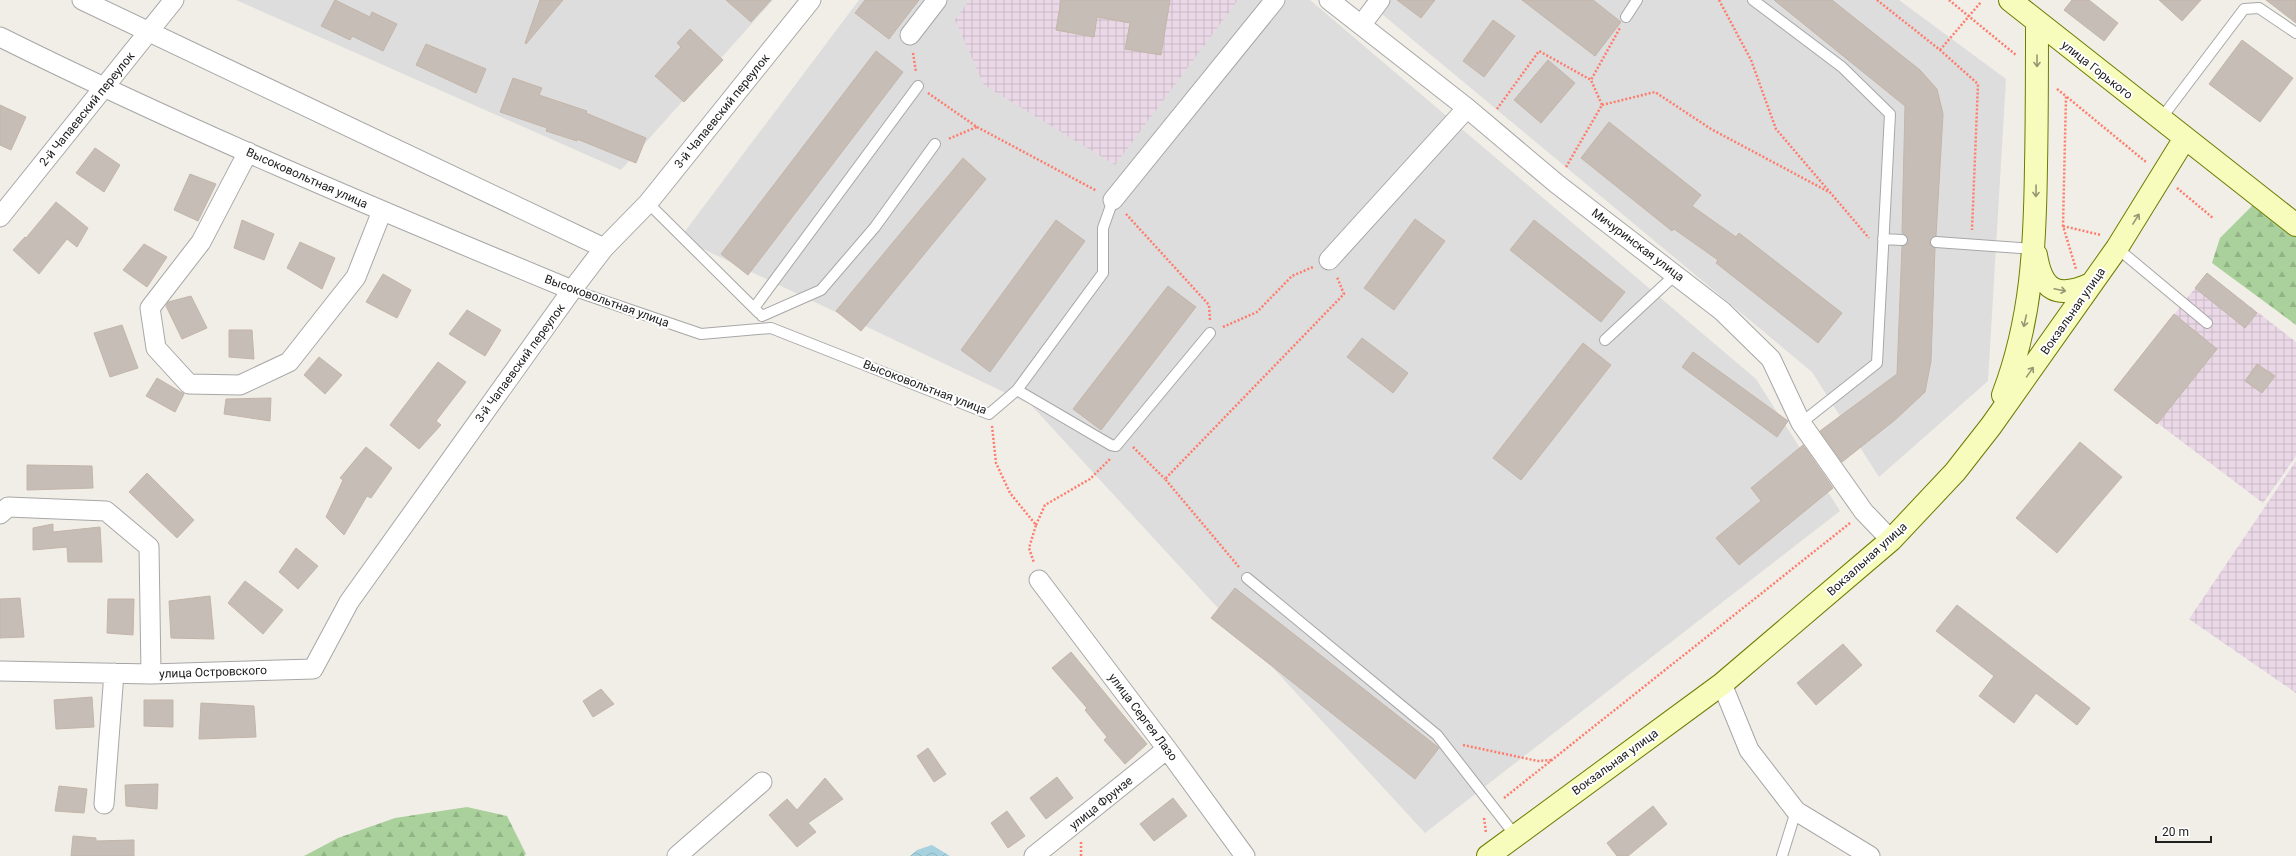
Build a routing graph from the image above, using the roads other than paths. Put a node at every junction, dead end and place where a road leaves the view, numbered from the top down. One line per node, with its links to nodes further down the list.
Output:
1 (82, 0): 14 (street)
2 (174, 0): 14 (street, 2-й Чапаевский переулок)
3 (811, 0): 26 (street, 3-й Чапаевский переулок)
4 (937, 0): 16 (street)
5 (1275, 0): 25 (street)
6 (1329, 0): 13 (street, Мичуринская улица)
7 (1380, 0): 13 (street)
8 (1637, 0): 11 (lane)
9 (1753, 0): 30 (lane)
10 (2010, 0): 12 (main road, улица Горького)
11 (1626, 17)
12 (2037, 22): 21 (main road, улица Горького); 35 (main road, one-way to 35)
13 (1362, 24): 20 (street, Мичуринская улица)
14 (149, 31): 19 (street, 2-й Чапаевский переулок); 34 (street)
15 (2296, 33): 21 (lane)
16 (910, 35)
17 (0, 37): 19 (street, Высоковольтная улица)
18 (918, 86): 40 (lane)
19 (104, 89): 24 (street, Высоковольтная улица); 28 (street, 2-й Чапаевский переулок)
20 (1467, 108): 36 (street); 37 (street, Мичуринская улица)
21 (2160, 120): 22 (main road, улица Горького)
22 (2185, 138): 29 (main road, улица Горького); 33 (main road, Вокзальная улица, one-way to 22)
23 (935, 144): 41 (lane)
24 (248, 152): 27 (street, Высоковольтная улица); 27 (street)
25 (1113, 200): 46 (lane, Высоковольтная улица)
26 (648, 203): 34 (street, 3-й Чапаевский переулок); 40 (lane)
27 (382, 211): 39 (street, Высоковольтная улица)
28 (0, 217)
29 (2296, 225)
30 (1883, 239): 31 (lane); 47 (lane)
31 (1902, 240)
32 (1936, 242): 35 (lane)
33 (2111, 242): 38 (main road, Вокзальная улица); 42 (lane)
34 (604, 248): 39 (street, 3-й Чапаевский переулок)
35 (2035, 249): 38 (main road, one-way to 38); 48 (main road, one-way to 48)
36 (1329, 260)
37 (1676, 274): 45 (lane); 47 (street, Мичуринская улица)
38 (2091, 284): 48 (main road, Вокзальная улица, one-way to 38)
39 (572, 290): 43 (lane, Высоковольтная улица); 53 (street, 3-й Чапаевский переулок)
40 (754, 308): 41 (lane)
41 (762, 316): 43 (lane)
42 (2207, 323)
43 (772, 328): 46 (lane, Высоковольтная улица)
44 (1210, 333): 46 (lane)
45 (1605, 340)
46 (1017, 390)
47 (1801, 423): 50 (street, Мичуринская улица)
48 (1991, 426): 50 (main road, Вокзальная улица)
49 (0, 514): 56 (street)
50 (1891, 540): 57 (main road, Вокзальная улица)
51 (1247, 578): 62 (lane)
52 (1039, 580): 58 (street, улица Сергея Лазо)
53 (313, 669): 56 (street, улица Островского)
54 (0, 671): 55 (street, улица Островского)
55 (114, 673): 56 (street, улица Островского); 60 (street)
56 (151, 674)
57 (1722, 684): 61 (street); 62 (main road, Вокзальная улица)
58 (1167, 749): 65 (street, улица Фрунзе); 66 (street, улица Сергея Лазо)
59 (762, 782): 64 (street)
60 (104, 804)
61 (1796, 811): 67 (lane); 68 (street)
62 (1515, 835): 63 (main road, Вокзальная улица)
63 (1488, 847)
64 (677, 856)
65 (1034, 856)
66 (1245, 856)
67 (1782, 856)
68 (1870, 856)

